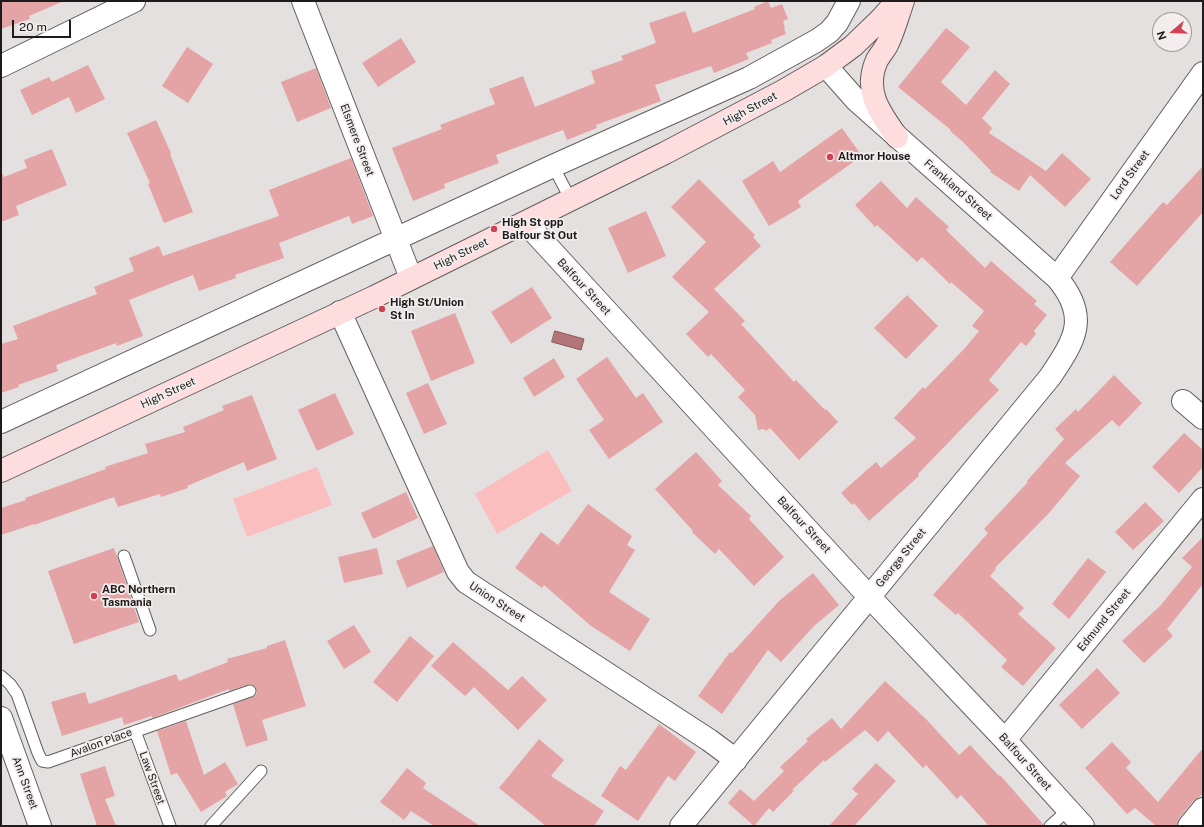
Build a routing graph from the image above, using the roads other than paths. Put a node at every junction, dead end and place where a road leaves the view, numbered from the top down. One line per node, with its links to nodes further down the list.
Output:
1 (134, 1): 6 (street)
2 (303, 1): 13 (street, Elsmere Street)
3 (849, 1): 10 (street)
4 (897, 1): 7 (main road, High Street)
5 (903, 1): 9 (main road)
6 (1, 66)
7 (826, 66): 9 (street, Frankland Street); 11 (main road, High Street)
8 (1203, 73): 15 (street, Lord Street)
9 (897, 136): 15 (street, Frankland Street)
10 (553, 166): 11 (lane); 13 (street)
11 (572, 200): 12 (main road, High Street)
12 (529, 221): 14 (main road, High Street); 23 (street, Balfour Street)
13 (396, 239): 14 (street, Elsmere Street); 19 (street)
14 (411, 278): 16 (main road, High Street)
15 (1058, 278): 23 (street, George Street)
16 (340, 312): 20 (main road, High Street); 30 (street, Union Street)
17 (1183, 401): 18 (street)
18 (1203, 418)
19 (1, 422)
20 (1, 471)
21 (1203, 499): 29 (street, Edmund Street)
22 (124, 556): 24 (lane)
23 (869, 597): 29 (street, Balfour Street); 30 (street, George Street)
24 (150, 630)
25 (3, 679): 28 (lane, Avalon Place)
26 (250, 691): 28 (lane, Avalon Place)
27 (1, 718): 34 (street, Ann Street)
28 (135, 731): 35 (lane, Law Street)
29 (1005, 740): 33 (street, Balfour Street)
30 (736, 760): 37 (street, George Street)
31 (261, 771): 36 (lane)
32 (1203, 809): 40 (street)
33 (1068, 810): 38 (lane); 39 (street, Balfour Street)
34 (40, 826)
35 (170, 826)
36 (211, 826)
37 (681, 826)
38 (1050, 826)
39 (1083, 826)
40 (1189, 826)

